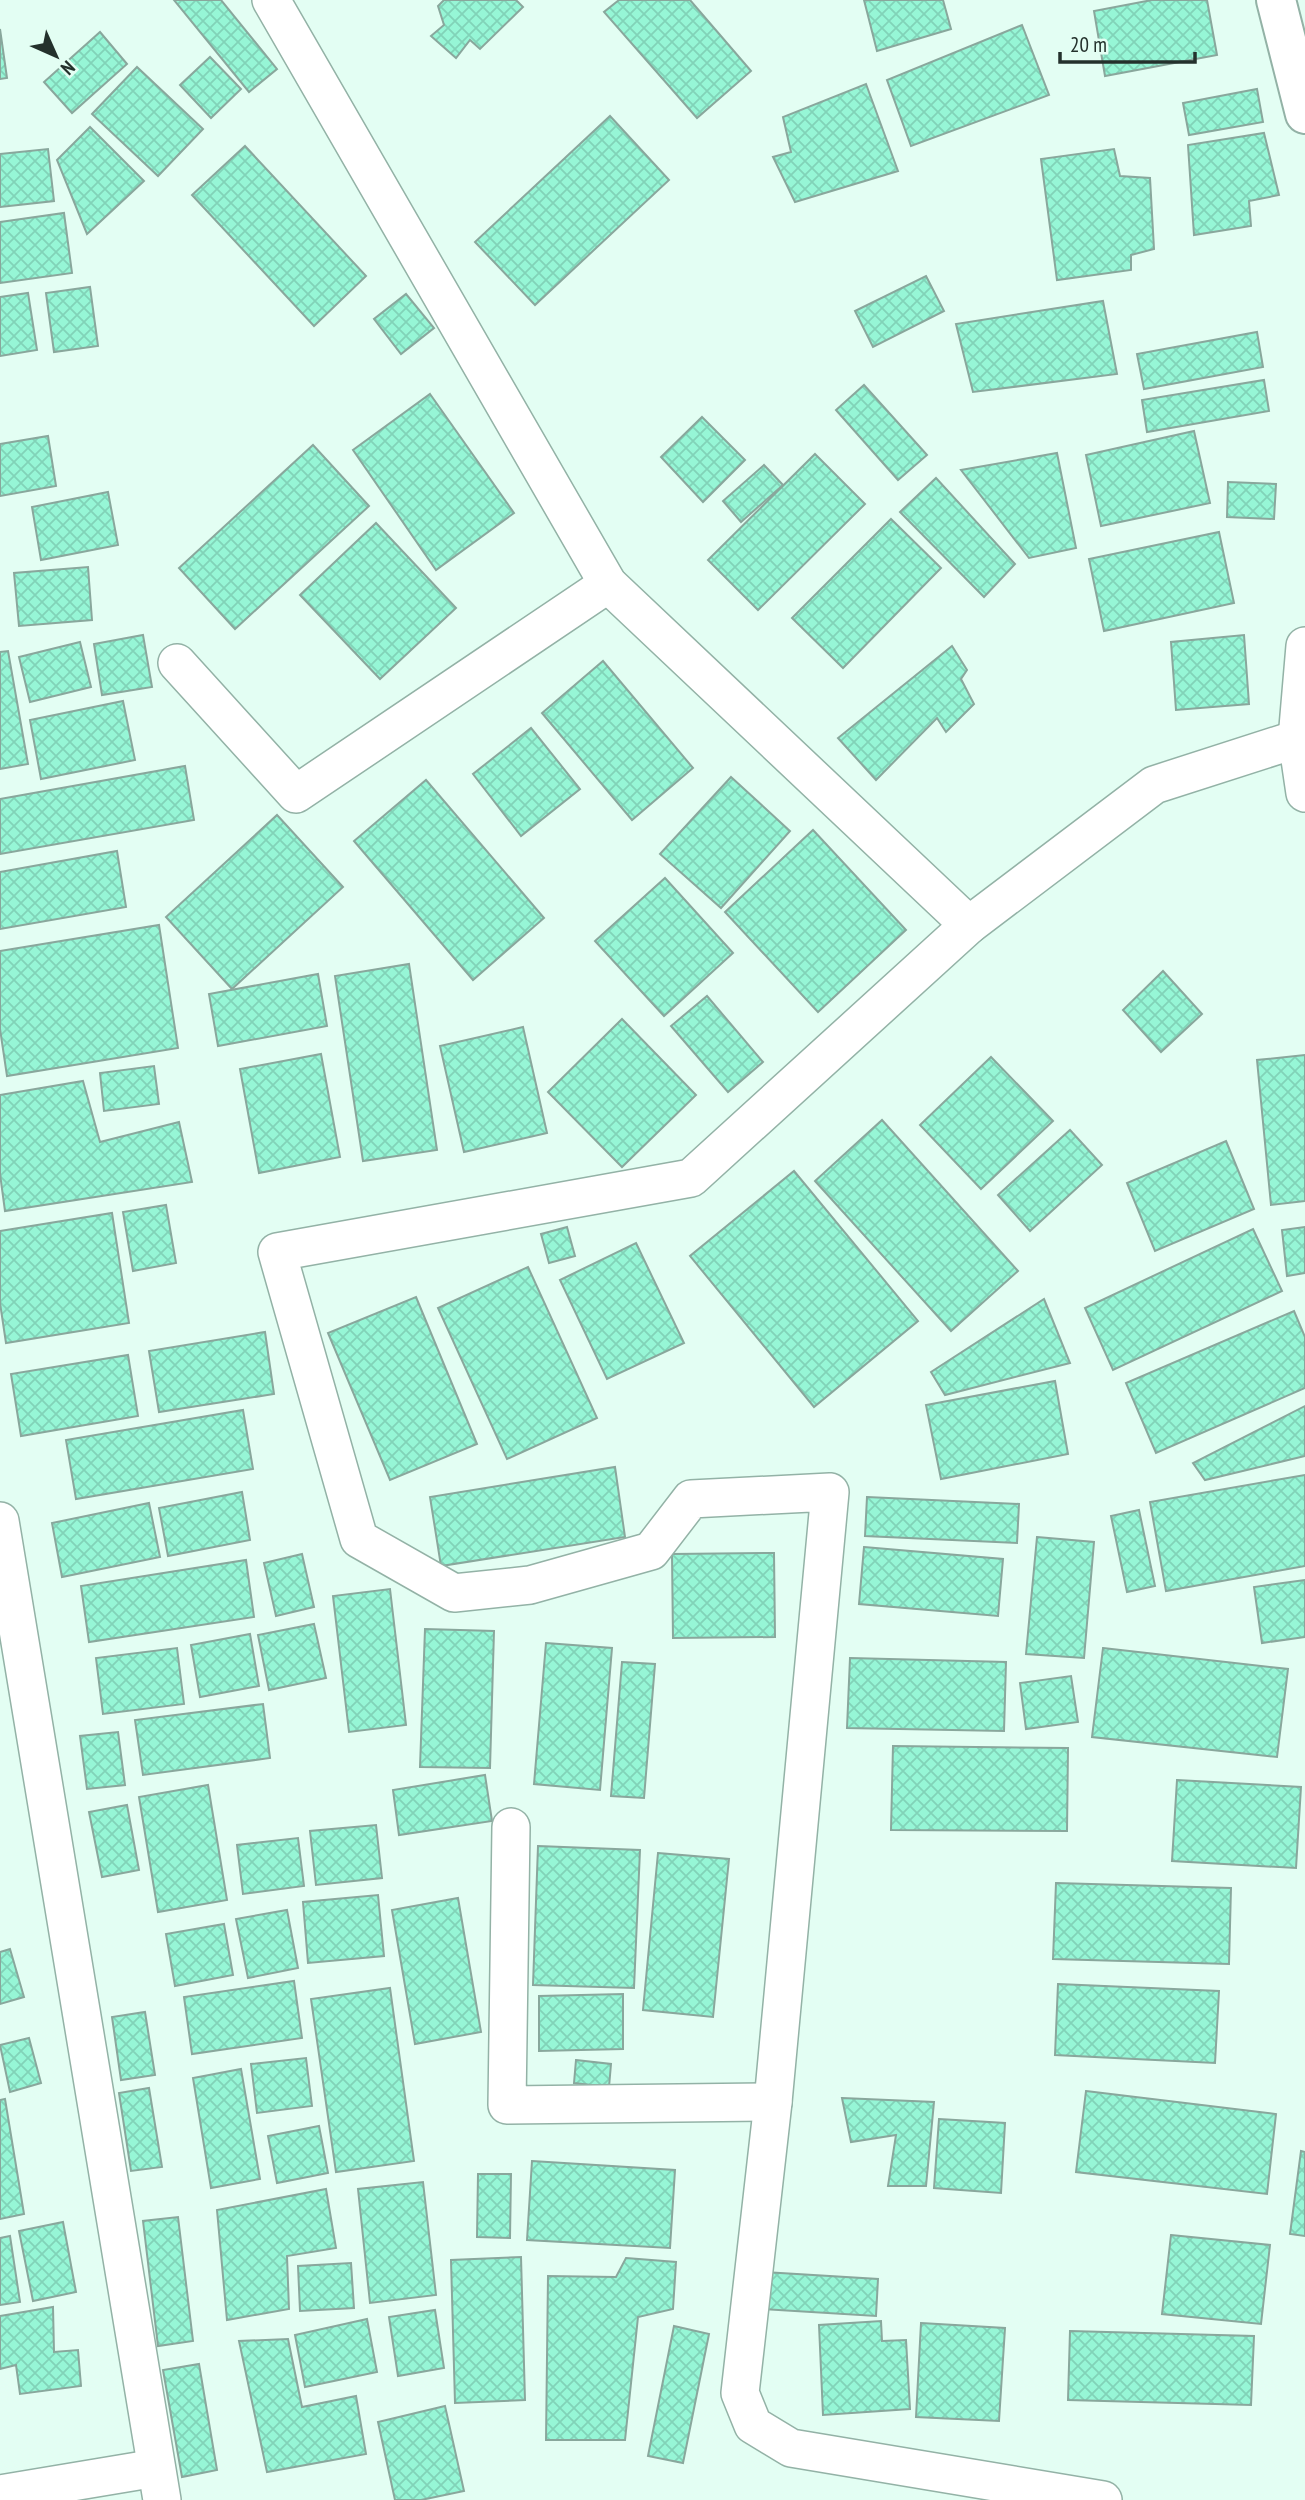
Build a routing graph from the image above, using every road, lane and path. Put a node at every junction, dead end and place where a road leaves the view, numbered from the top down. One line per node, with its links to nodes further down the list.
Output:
1 (271, 0): 4 (street)
2 (1276, 0): 3 (street)
3 (1305, 114)
4 (608, 584): 6 (street); 9 (street)
5 (1305, 646): 7 (street)
6 (177, 663)
7 (1297, 739): 8 (street); 9 (street)
8 (1305, 793)
9 (969, 925): 12 (street)
10 (0, 1521): 13 (street)
11 (511, 1827): 12 (street)
12 (773, 2102): 15 (street)
13 (159, 2484): 14 (street)
14 (0, 2494)
15 (1103, 2500)

